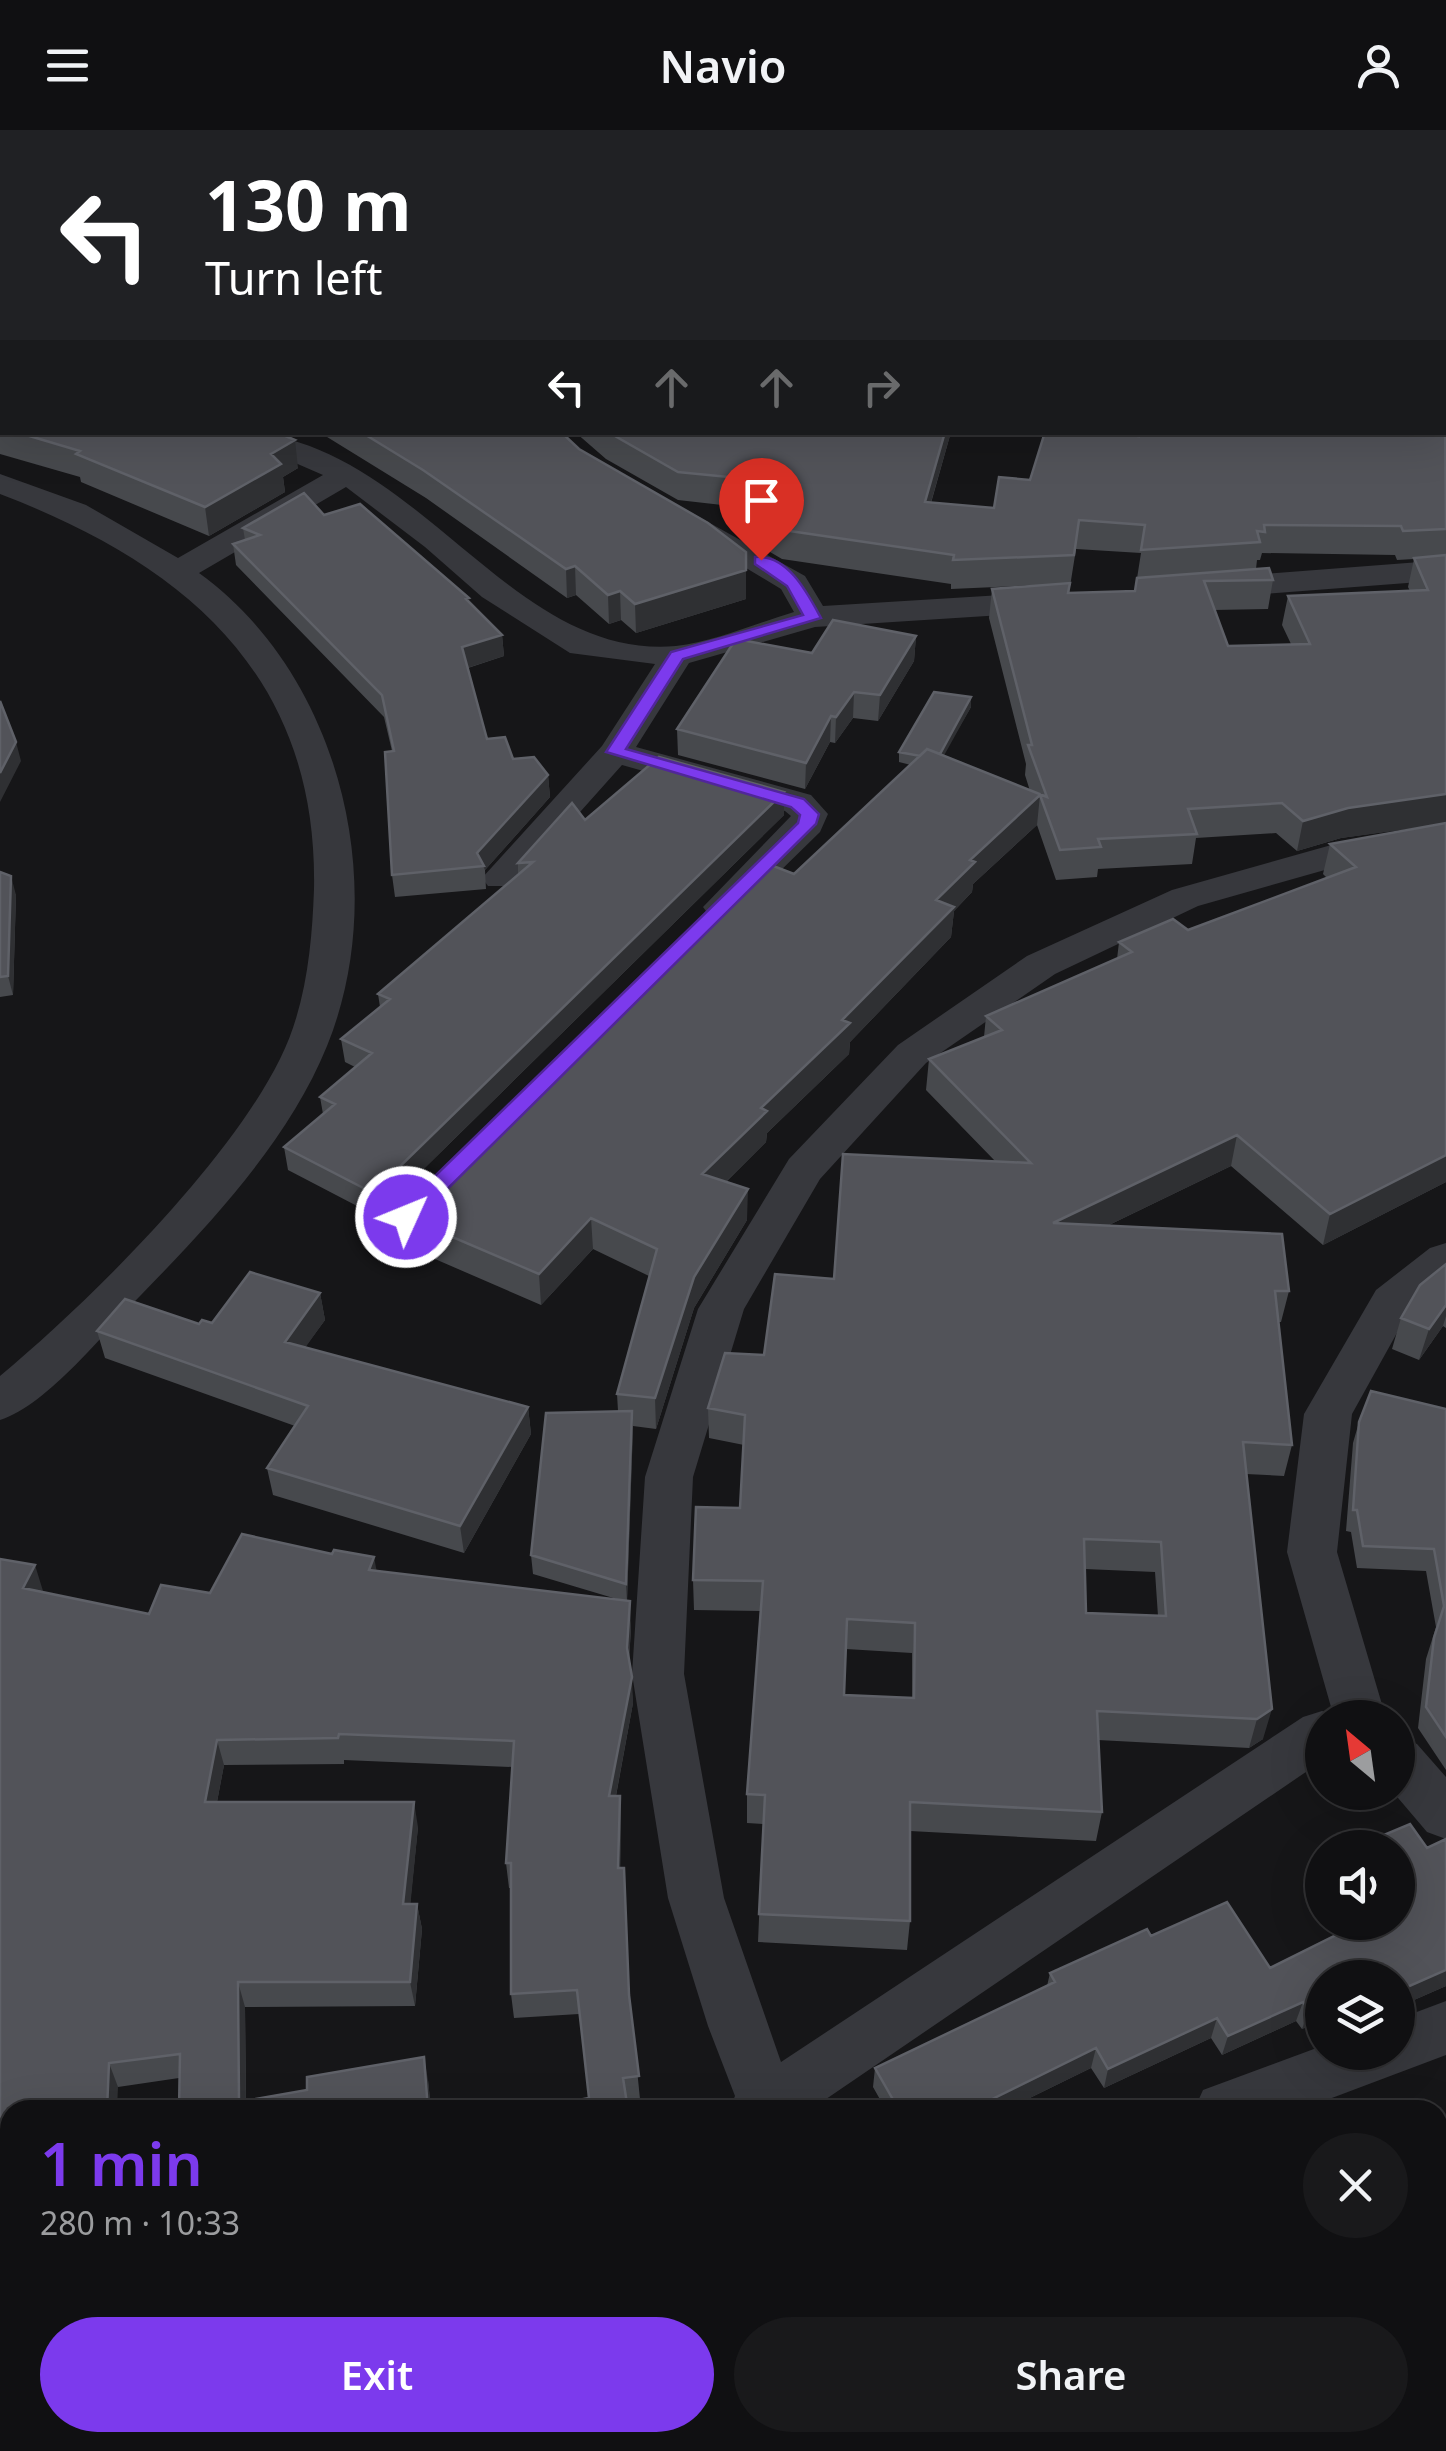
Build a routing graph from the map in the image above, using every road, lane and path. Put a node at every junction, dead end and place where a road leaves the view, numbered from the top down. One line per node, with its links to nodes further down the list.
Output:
1 (255, 435): 2 (street)
2 (347, 474): 5 (street); 10 (street)
3 (0, 483): 5 (street)
4 (660, 505): 9 (street)
5 (182, 570): 16 (street)
6 (1446, 570): 7 (street)
7 (1184, 590)
8 (1088, 600): 9 (street)
9 (813, 618): 10 (street)
10 (677, 656): 11 (street)
11 (615, 752): 13 (street); 14 (street)
12 (1446, 837): 24 (street)
13 (501, 878)
14 (696, 933)
15 (1446, 1259): 17 (street)
16 (0, 1402)
17 (1342, 1700)
18 (1305, 1747): 25 (street)
19 (1415, 1779): 20 (street)
20 (1446, 1815)
21 (1446, 2028): 22 (street)
22 (1415, 2040)
23 (1332, 2070): 26 (street)
24 (762, 2100)
25 (777, 2100)
26 (1251, 2100)

